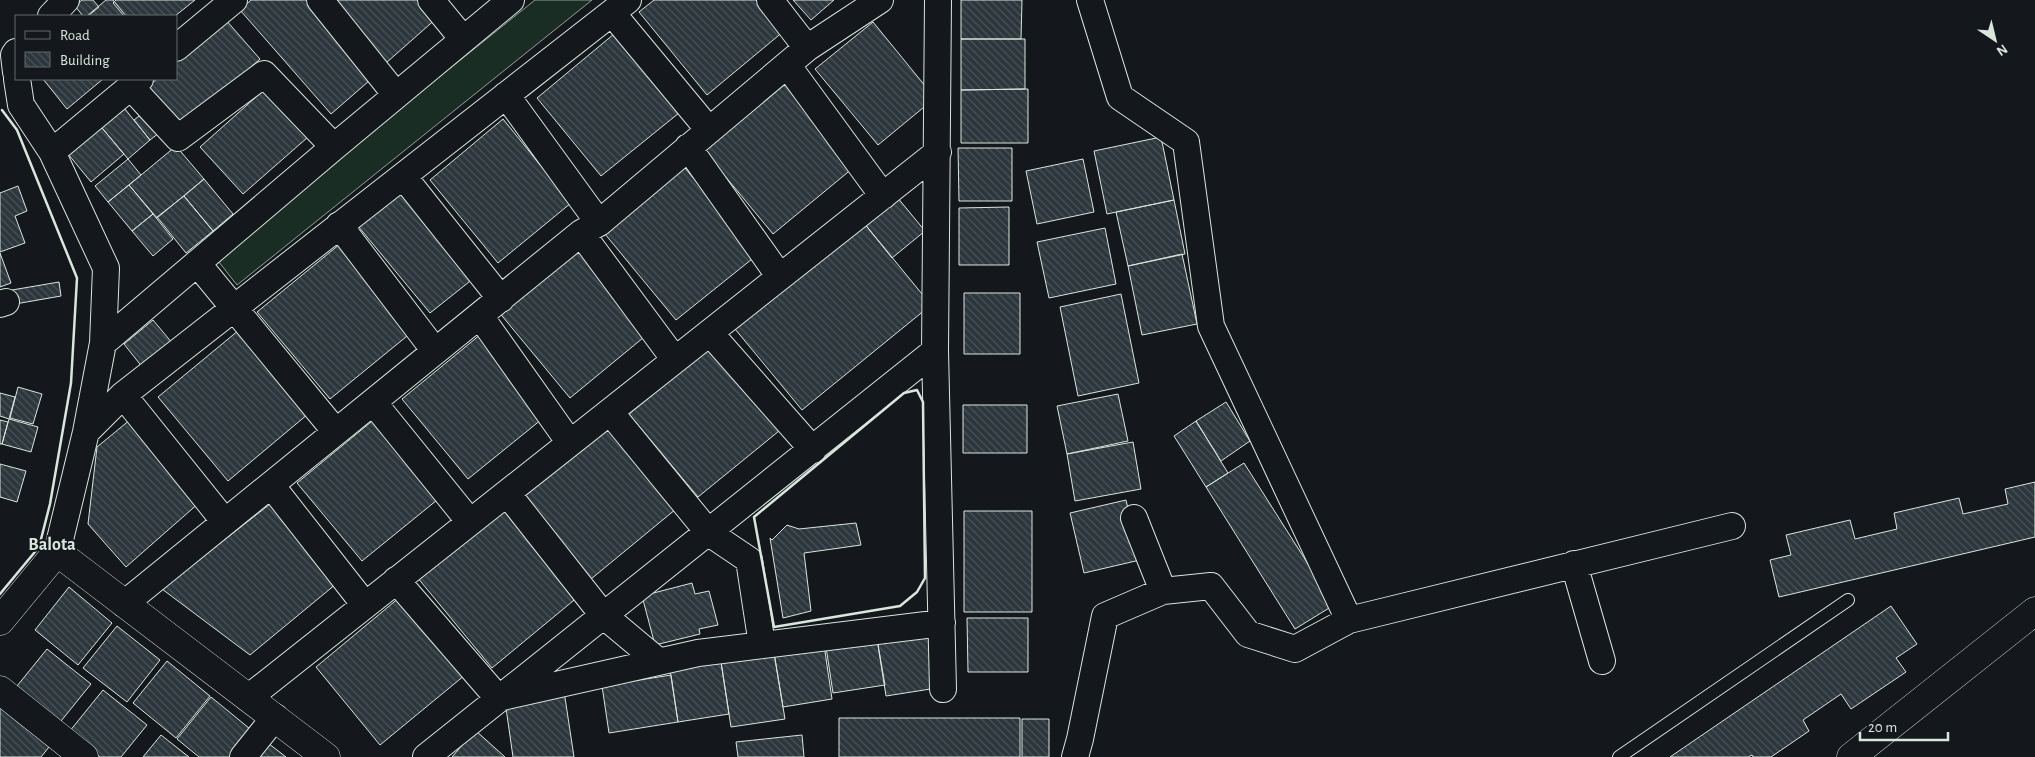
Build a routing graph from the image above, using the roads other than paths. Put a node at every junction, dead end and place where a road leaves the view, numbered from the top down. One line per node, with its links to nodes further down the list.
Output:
1 (66, 0): 11 (street)
2 (234, 0): 13 (street)
3 (320, 0): 18 (street)
4 (431, 0): 12 (street)
5 (511, 0): 12 (street)
6 (770, 0): 14 (street)
7 (880, 0): 14 (street)
8 (938, 0): 25 (street)
9 (1090, 0): 63 (street)
10 (620, 6): 19 (street); 21 (street)
11 (51, 15)
12 (463, 39): 18 (street)
13 (178, 46)
14 (807, 48): 15 (street)
15 (788, 66): 21 (street); 27 (street)
16 (17, 80): 20 (street)
17 (135, 83): 22 (street); 24 (street)
18 (396, 95): 22 (street)
19 (506, 95): 26 (street); 29 (street)
20 (11, 101): 24 (street)
21 (709, 130): 23 (street)
22 (334, 147): 30 (street)
23 (688, 147): 29 (street); 31 (street)
24 (52, 152): 36 (street)
25 (938, 152): 27 (street); 37 (street)
26 (403, 176): 28 (street); 32 (street)
27 (883, 196): 31 (street)
28 (339, 225): 33 (street); 38 (street)
29 (590, 228): 32 (street); 39 (street)
30 (197, 263): 33 (street); 36 (street)
31 (780, 277): 35 (street)
32 (500, 299): 34 (street)
33 (234, 308): 40 (street); 44 (street)
34 (480, 316): 38 (street); 45 (street)
35 (710, 333): 39 (street); 46 (street)
36 (103, 343): 43 (street)
37 (936, 351): 46 (street); 65 (street)
38 (435, 352): 41 (street)
39 (675, 360): 42 (street)
40 (123, 395): 43 (street); 50 (street)
41 (373, 402): 44 (street); 51 (street)
42 (610, 412): 45 (street); 53 (street)
43 (86, 432): 54 (street)
44 (336, 432): 47 (street)
45 (570, 443): 48 (street)
46 (813, 450): 53 (street)
47 (271, 485): 50 (street); 60 (street)
48 (507, 493): 51 (street); 62 (street)
49 (1134, 518): 57 (street)
50 (224, 522): 59 (street)
51 (470, 522): 56 (street)
52 (1732, 526): 55 (street)
53 (709, 534): 62 (street); 66 (street)
54 (57, 552): 59 (street); 64 (street)
55 (1574, 564): 63 (street); 67 (street)
56 (396, 580): 60 (street); 72 (street)
57 (1163, 591): 63 (street); 78 (street)
58 (1848, 600): 79 (lane)
59 (124, 604): 71 (street)
60 (365, 605): 71 (street)
61 (2035, 611): 80 (street)
62 (603, 615): 68 (street); 72 (street)
63 (1349, 620)
64 (0, 621)
65 (942, 623): 66 (street); 69 (street)
66 (762, 645): 68 (street)
67 (1602, 661)
68 (658, 662): 72 (street)
69 (943, 689)
70 (0, 690): 74 (street)
71 (248, 698): 73 (street)
72 (498, 698): 77 (street)
73 (275, 717): 75 (street); 76 (street)
74 (84, 757)
75 (243, 757)
76 (326, 757)
77 (426, 757)
78 (1075, 757)
79 (1619, 757)
80 (1851, 757)

